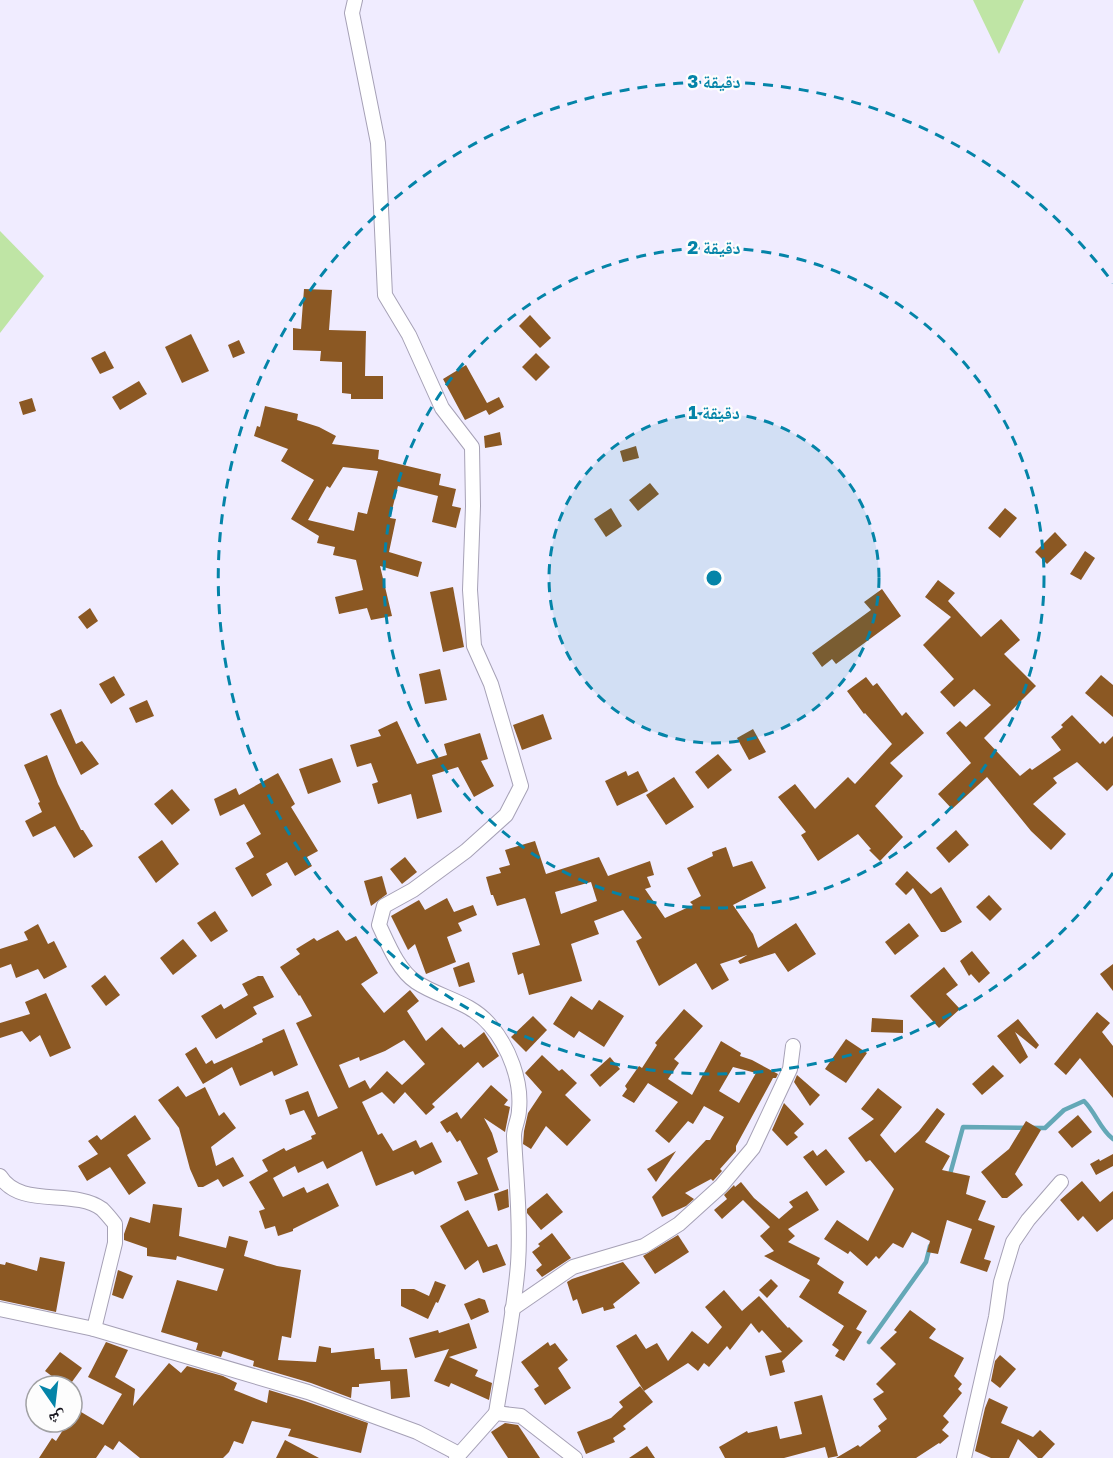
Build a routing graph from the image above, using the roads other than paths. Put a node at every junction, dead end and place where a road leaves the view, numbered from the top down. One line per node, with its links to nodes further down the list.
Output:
1 (355, 0): 8 (street)
2 (793, 1046): 8 (street)
3 (0, 1176): 5 (street)
4 (1061, 1182): 13 (street)
5 (17, 1191): 6 (street); 9 (street)
6 (0, 1194)
7 (0, 1309): 9 (street)
8 (512, 1309): 10 (street)
9 (94, 1329): 11 (street)
10 (496, 1413): 11 (street); 12 (street)
11 (458, 1456)
12 (575, 1458)
13 (964, 1458)

